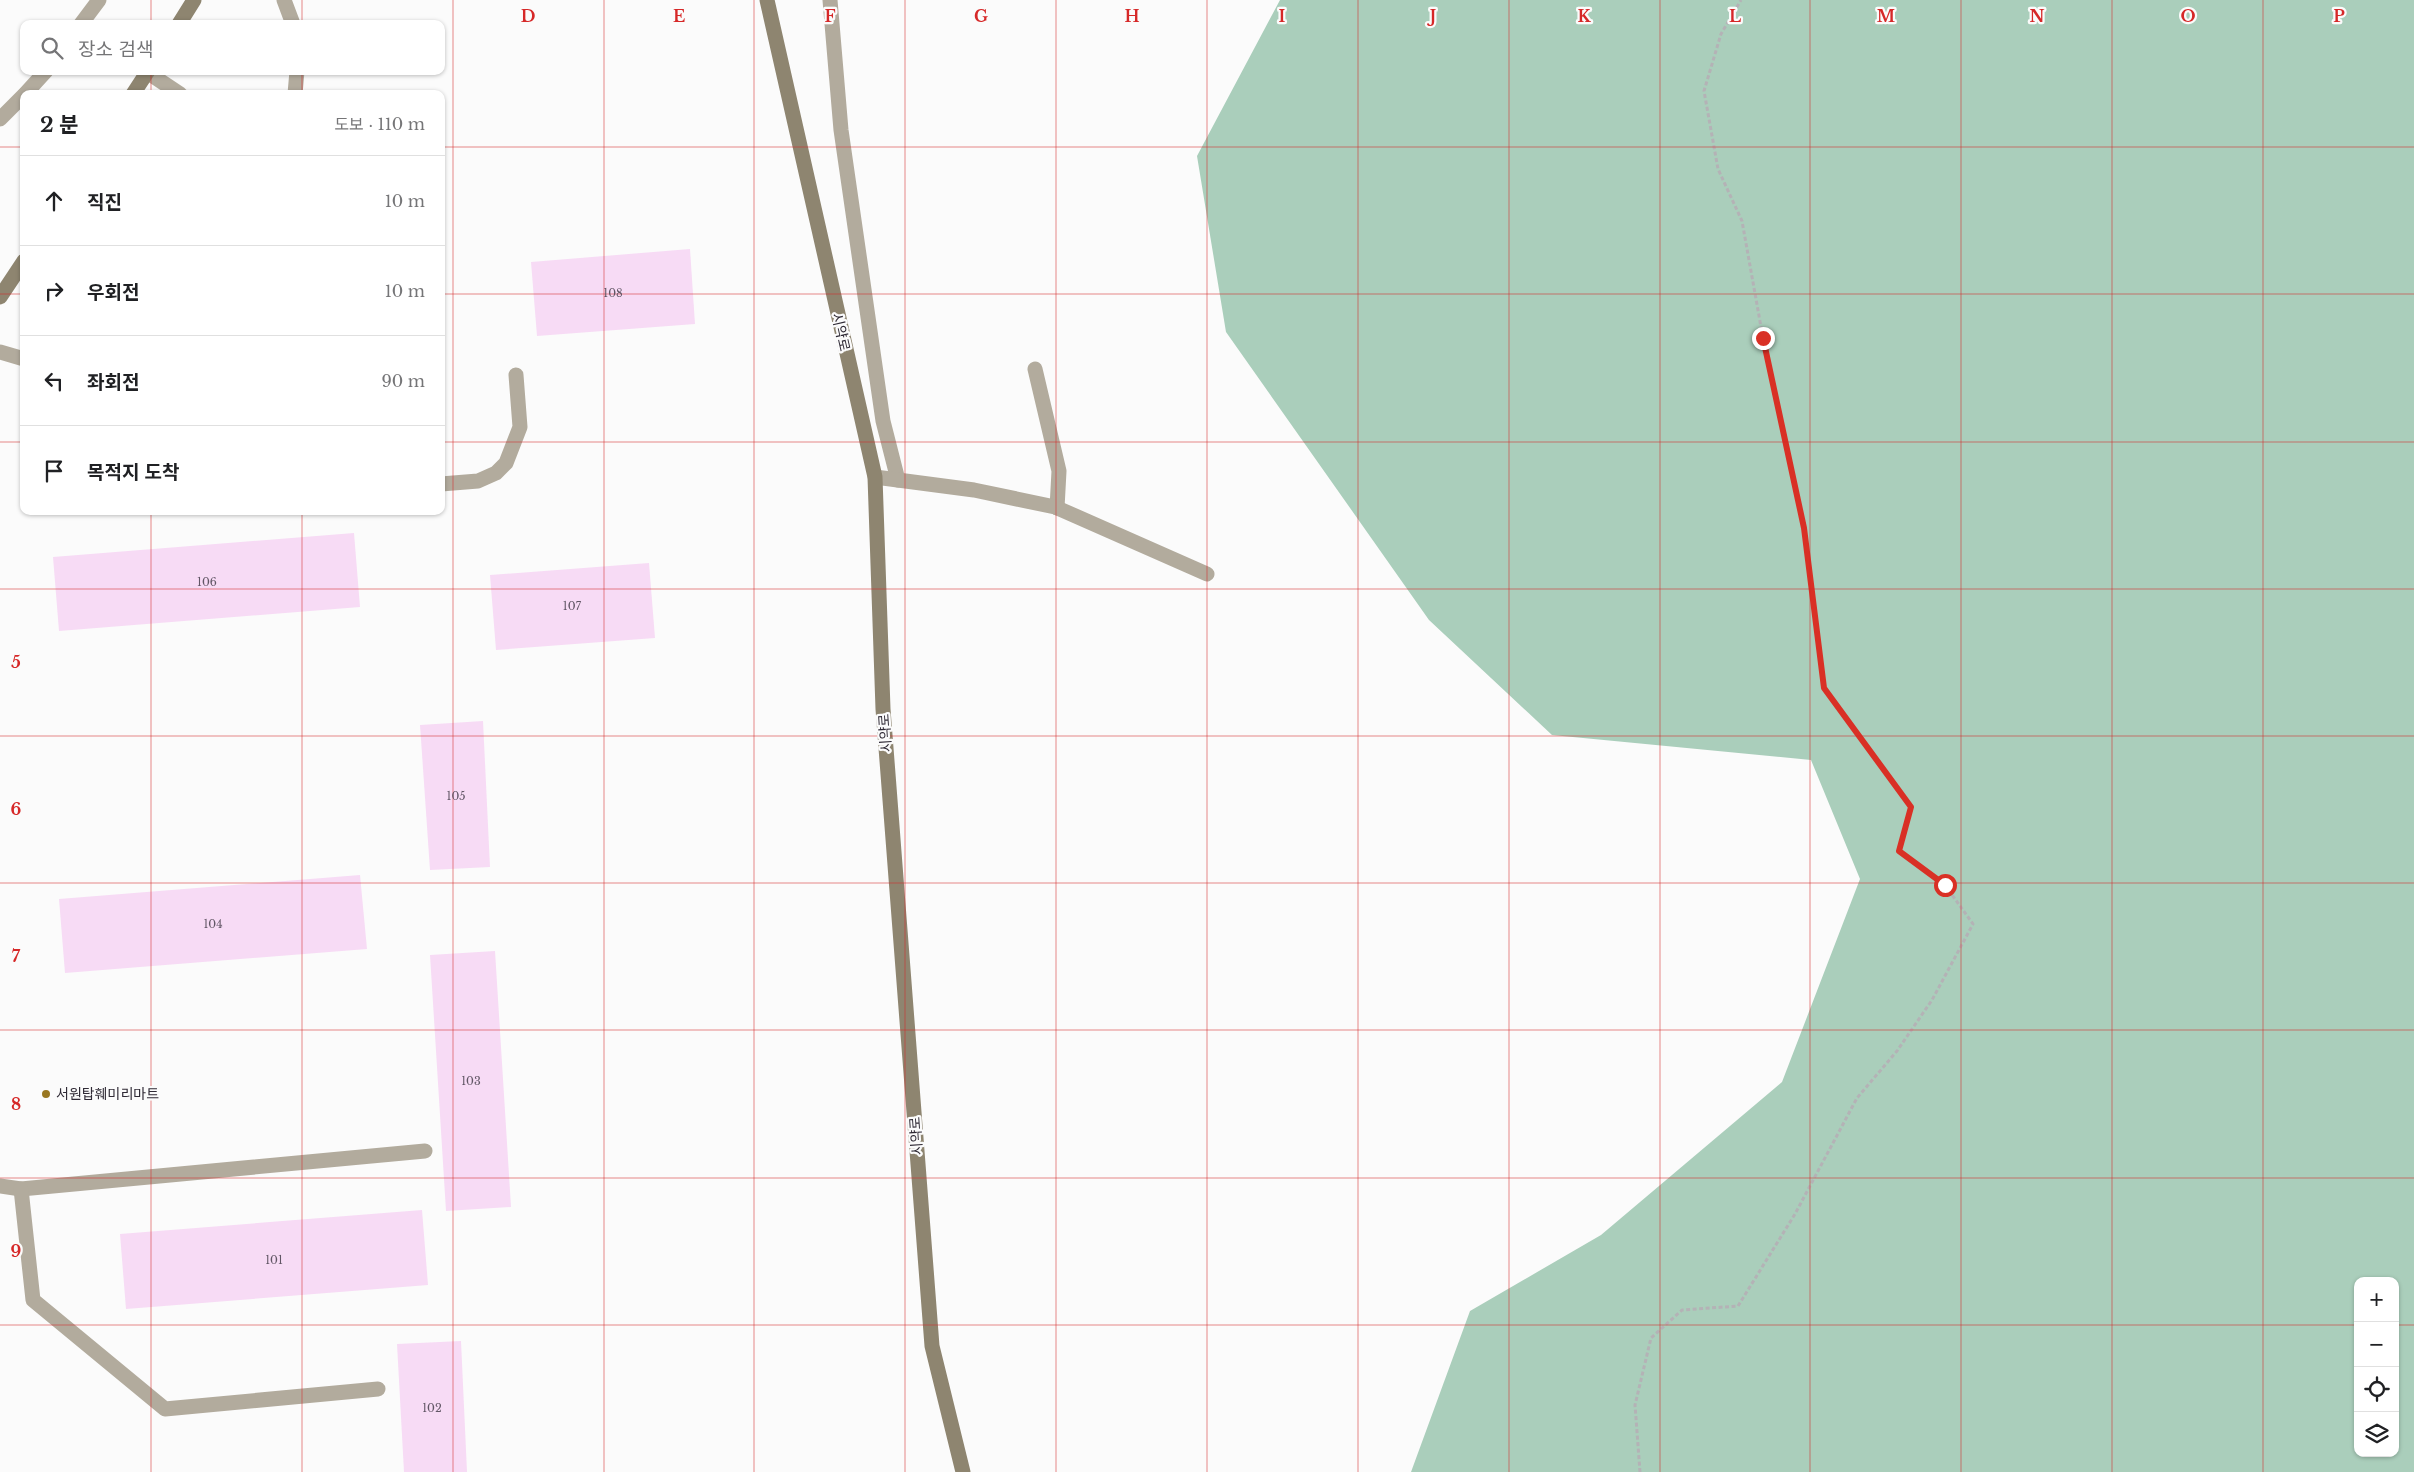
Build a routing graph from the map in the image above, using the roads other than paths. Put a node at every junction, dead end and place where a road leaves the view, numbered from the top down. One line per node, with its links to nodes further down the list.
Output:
1 (99, 0): 6 (street)
2 (194, 0): 7 (street)
3 (284, 0): 8 (street)
4 (767, 0): 25 (street, 시약로)
5 (830, 0): 26 (street)
6 (84, 20)
7 (182, 20)
8 (291, 20)
9 (42, 75): 13 (street)
10 (146, 75): 14 (street)
11 (152, 75): 15 (street)
12 (297, 75): 16 (street)
13 (28, 90)
14 (136, 90)
15 (174, 90)
16 (295, 90)
17 (20, 98): 18 (street)
18 (0, 119)
19 (20, 267): 20 (street)
20 (0, 297)
21 (0, 352): 22 (street)
22 (20, 358)
23 (1036, 369): 28 (street)
24 (516, 375): 27 (street)
25 (875, 477): 26 (street); 34 (street, 시약로)
26 (898, 480): 28 (street)
27 (445, 484)
28 (1057, 508): 29 (street)
29 (1207, 574)
30 (425, 1151): 32 (street)
31 (0, 1186): 32 (street)
32 (22, 1189): 33 (street)
33 (378, 1389)
34 (963, 1472)

